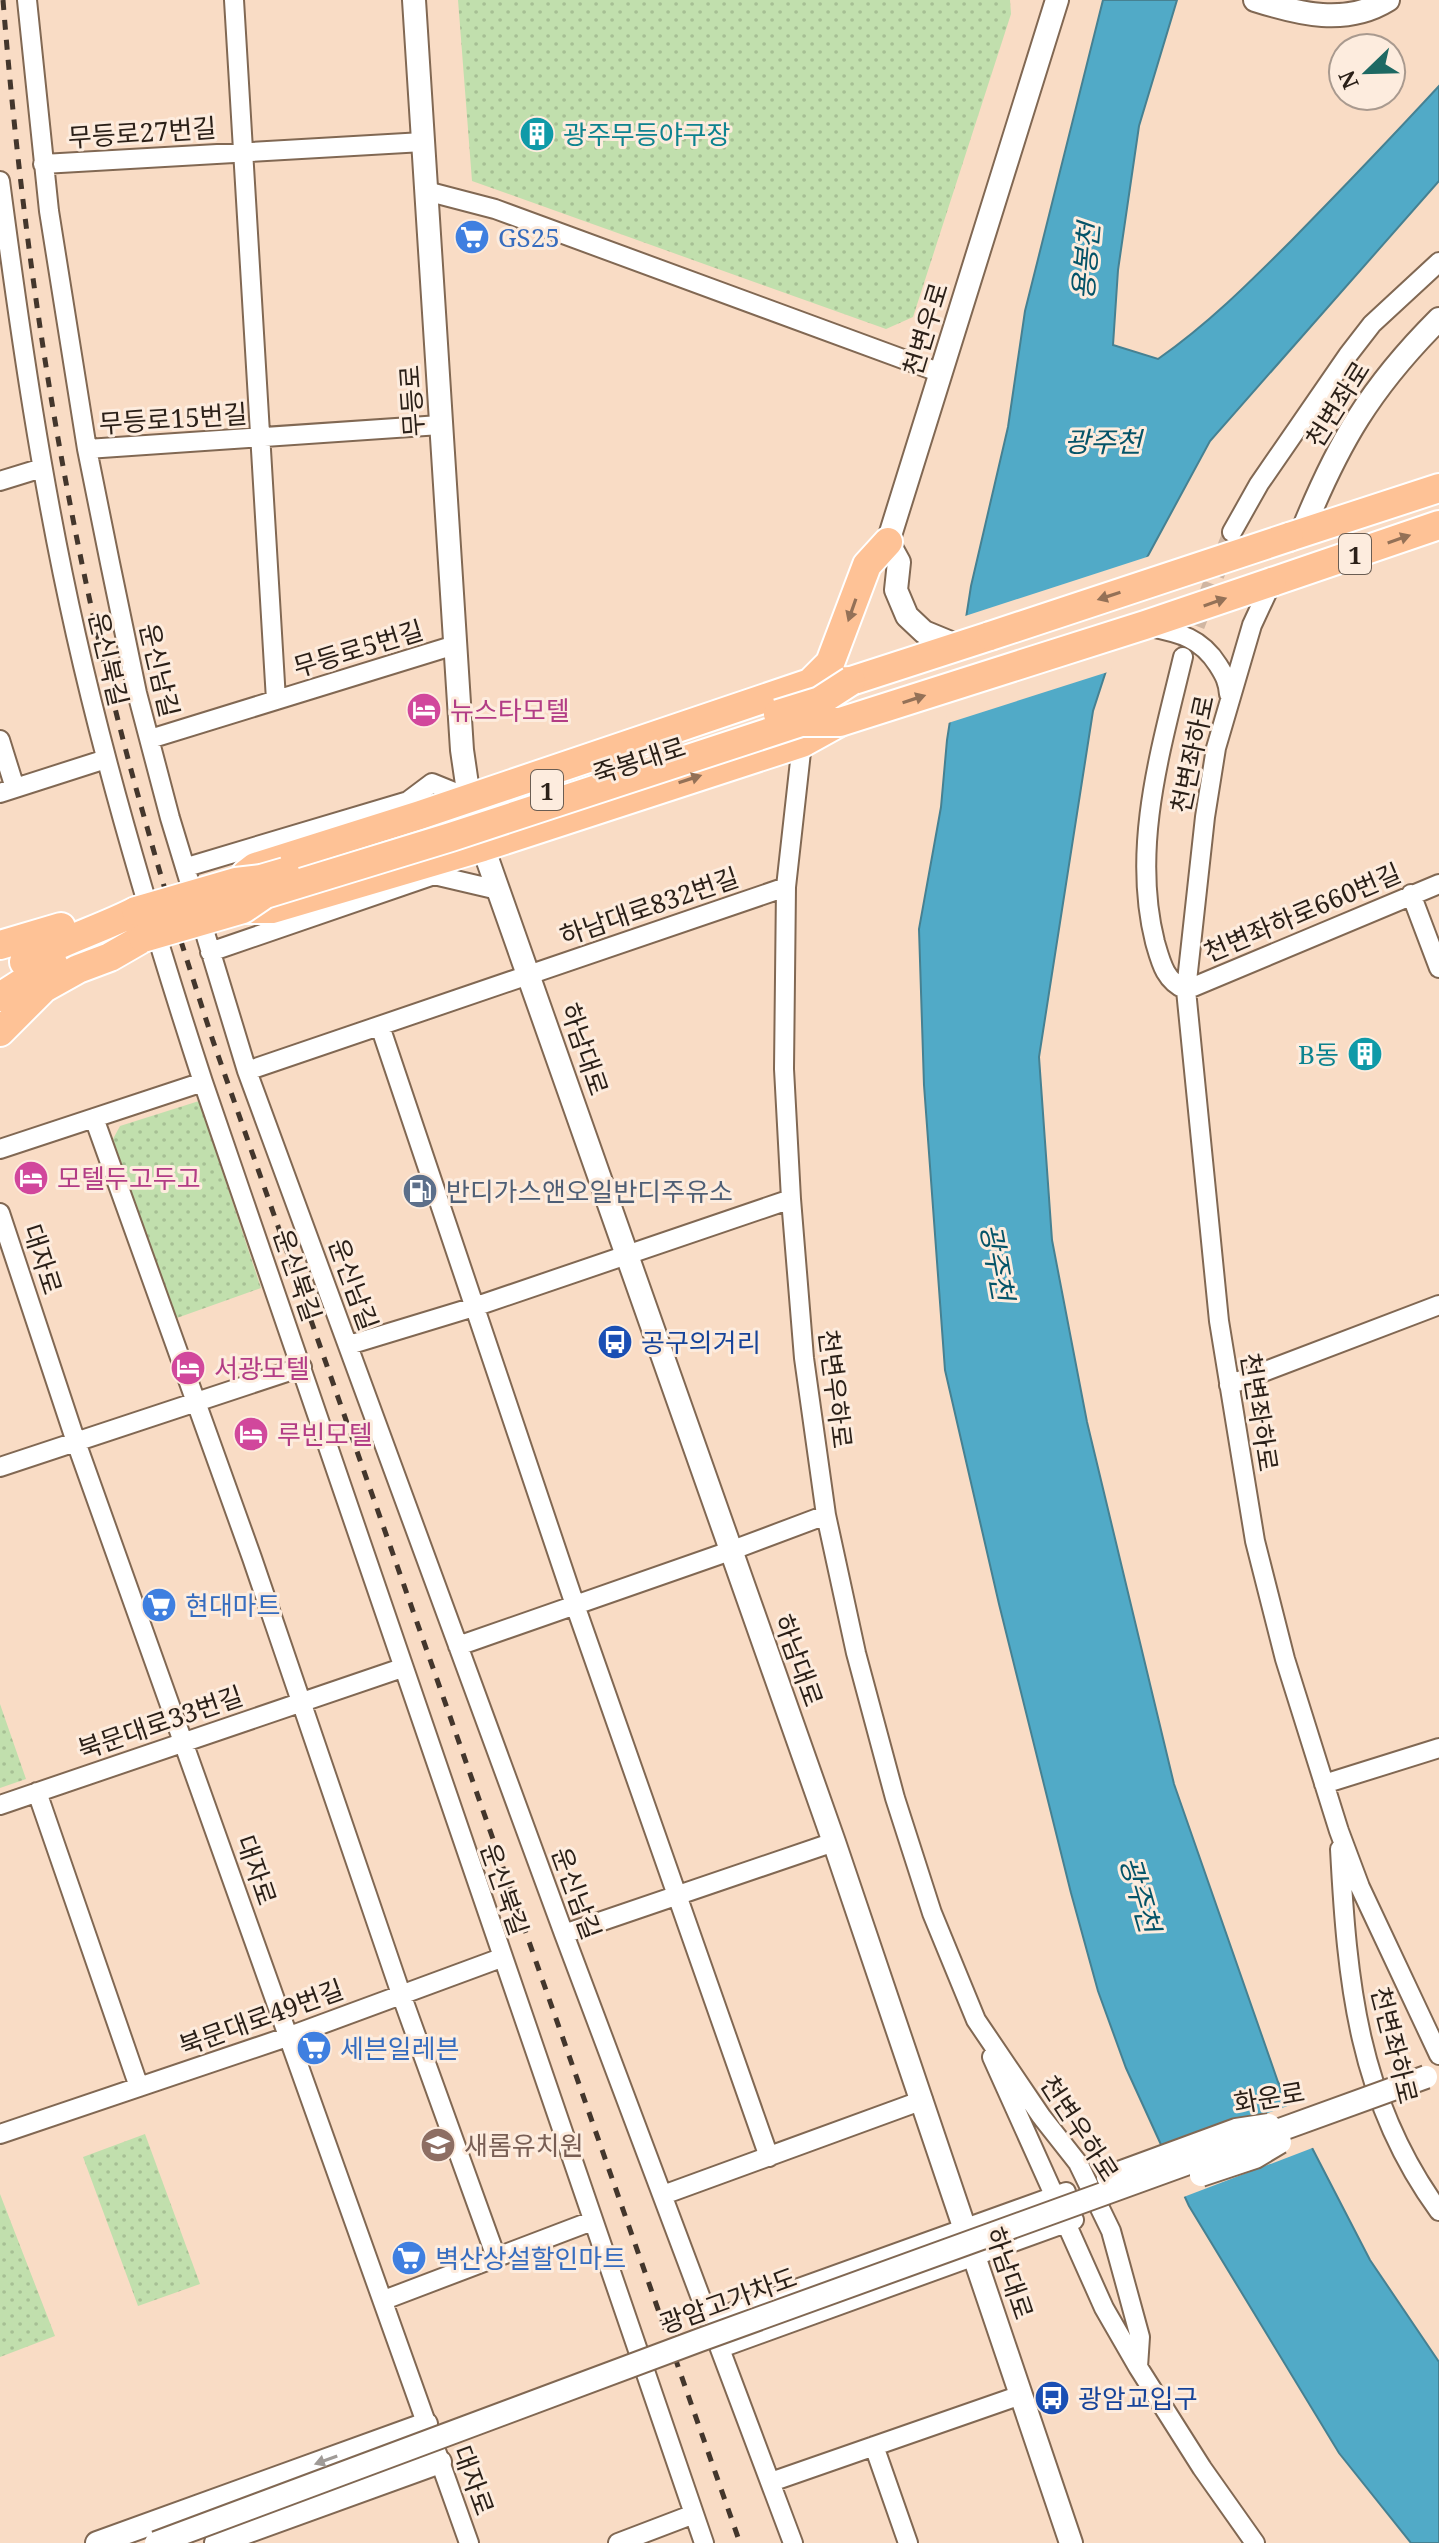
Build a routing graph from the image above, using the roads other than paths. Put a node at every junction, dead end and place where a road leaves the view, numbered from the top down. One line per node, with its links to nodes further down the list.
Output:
1 (27, 0): 9 (street, 운신남길)
2 (234, 0): 8 (street, 무등로27번길)
3 (414, 0): 7 (street, 무등로)
4 (1057, 0): 15 (street, 천변우로)
5 (1255, 0): 6 (street)
6 (1388, 0)
7 (423, 142): 8 (street, 무등로27번길); 11 (street, 무등로)
8 (244, 152): 9 (street, 무등로27번길); 13 (street, 무등로27번길)
9 (43, 164): 18 (street, 운신남길)
10 (0, 181): 19 (street, 운신북길)
11 (426, 191): 15 (street); 16 (street, 무등로)
12 (1439, 262): 23 (street)
13 (252, 282): 17 (street, 무등로15번길)
14 (1439, 319): 24 (street, 천변좌로)
15 (941, 373): 25 (street, 천변우로)
16 (440, 425): 17 (street, 무등로15번길); 29 (street, 무등로)
17 (262, 438): 18 (street, 무등로15번길); 26 (street, 무등로15번길)
18 (87, 449): 37 (street, 운신남길)
19 (42, 468): 20 (street); 40 (street, 운신북길)
20 (0, 481)
21 (1439, 488): 24 (main road, 1)
22 (1439, 525): 27 (main road, 1, one-way to 22)
23 (1232, 532)
24 (1295, 534): 30 (main road, 죽봉대로 / 1, one-way to 30, bridge)
25 (888, 542): 30 (street); 33 (main road, one-way to 33)
26 (270, 556): 35 (street, 무등로5번길)
27 (1272, 582): 28 (main road, 1, one-way to 27, bridge); 34 (street, 천변좌하로)
28 (1145, 625): 34 (street); 36 (main road, 1, one-way to 28, bridge)
29 (455, 645): 35 (street, 무등로5번길); 42 (street, 무등로)
30 (958, 646): 32 (main road, 죽봉대로 / 1)
31 (1183, 657): 56 (street, 천변좌하로)
32 (851, 681): 33 (main road); 49 (main road, 죽봉대로 / 1, bridge)
33 (810, 683): 42 (main road)
34 (1229, 697): 56 (street, 천변좌하로)
35 (276, 700): 37 (street, 무등로5번길)
36 (840, 722): 39 (main road); 49 (main road, 죽봉대로 / 1, bridge)
37 (150, 739): 44 (street, 운신남길)
38 (0, 740): 41 (street)
39 (802, 743): 43 (main road, one-way to 39); 46 (street, 천변우하로)
40 (106, 759): 41 (street); 61 (street, 운신북길)
41 (8, 791)
42 (469, 798): 43 (street, 하남대로); 44 (street); 49 (main road)
43 (483, 847): 47 (street, 하남대로); 49 (main road)
44 (187, 867): 52 (street, 운신남길)
45 (1439, 884): 48 (street, 천변좌하로660번길)
46 (786, 887): 54 (street, 하남대로832번길); 64 (street, 천변우하로)
47 (498, 890): 52 (street); 54 (street, 하남대로)
48 (1411, 894): 53 (street); 56 (street, 천변좌하로660번길)
49 (240, 895): 50 (main road, 1, bridge)
50 (139, 924): 51 (main road); 55 (main road, 1); 57 (main road, 1); 59 (main road)
51 (0, 945)
52 (210, 952): 60 (street, 운신남길)
53 (1439, 968)
54 (529, 974): 58 (street, 하남대로832번길); 66 (street, 하남대로)
55 (0, 978)
56 (1186, 990): 71 (street, 천변좌하로)
57 (0, 997)
58 (380, 1026): 60 (street, 하남대로832번길); 68 (street)
59 (0, 1032)
60 (247, 1071): 69 (street, 운신남길)
61 (203, 1082): 62 (street); 70 (street, 운신북길)
62 (94, 1118): 63 (street); 72 (street)
63 (0, 1149)
64 (791, 1199): 66 (street); 75 (street, 천변우하로)
65 (0, 1213): 73 (street, 대자로)
66 (627, 1257): 68 (street); 76 (street, 하남대로)
67 (1439, 1305): 71 (street)
68 (474, 1307): 69 (street); 77 (street)
69 (349, 1345): 78 (street, 운신남길)
70 (302, 1367): 72 (street); 79 (street, 운신북길)
71 (1229, 1385): 83 (street, 천변좌하로)
72 (196, 1401): 73 (street); 80 (street)
73 (76, 1442): 74 (street); 81 (street, 대자로)
74 (0, 1467)
75 (826, 1515): 76 (street); 92 (street, 천변우하로)
76 (730, 1551): 77 (street); 87 (street, 하남대로)
77 (575, 1605): 78 (street); 88 (street)
78 (458, 1646): 89 (street, 운신남길)
79 (402, 1668): 80 (street, 북문대로33번길); 90 (street, 운신북길)
80 (301, 1701): 81 (street, 북문대로33번길); 91 (street)
81 (185, 1741): 84 (street, 북문대로33번길); 93 (street, 대자로)
82 (1439, 1748): 83 (street)
83 (1324, 1784): 86 (street, 천변좌하로)
84 (37, 1792): 85 (street, 북문대로33번길); 96 (street)
85 (0, 1805)
86 (1339, 1831): 94 (street, 천변좌하로); 103 (street, 천변좌하로)
87 (834, 1842): 88 (street); 97 (street, 하남대로)
88 (676, 1896): 89 (street); 100 (street)
89 (564, 1934): 102 (street, 운신남길)
90 (501, 1958): 91 (street, 북문대로49번길); 104 (street, 운신북길)
91 (401, 1994): 93 (street, 북문대로49번길); 108 (street)
92 (976, 2020): 101 (street, 천변우하로); 112 (street, 천변우하로)
93 (287, 2037): 96 (street, 북문대로49번길); 109 (street, 대자로)
94 (1439, 2055)
95 (1433, 2075): 98 (street, bridge)
96 (139, 2087): 99 (street, 북문대로49번길)
97 (923, 2100): 100 (street); 106 (street, 하남대로)
98 (1322, 2116): 101 (street, 화운로, bridge); 105 (street, 화운로, bridge); 120 (street, 광암고가차도, bridge)
99 (0, 2134)
100 (769, 2157): 102 (street)
101 (1060, 2194): 106 (street, 화운로)
102 (663, 2195): 110 (street, 운신남길)
103 (1439, 2211)
104 (592, 2221): 108 (street); 118 (street, 운신북길)
105 (1070, 2221): 107 (street, 화운로); 112 (street)
106 (966, 2229): 107 (street, 하남대로); 110 (street, 화운로)
107 (975, 2256): 111 (street, 화운로); 113 (street, 하남대로)
108 (496, 2257): 109 (street)
109 (384, 2300): 114 (street, 대자로)
110 (710, 2320): 111 (street, 운신남길)
111 (721, 2348): 117 (street, 운신남길)
112 (1138, 2367): 128 (street)
113 (1021, 2395): 115 (street); 127 (street, 하남대로)
114 (426, 2424): 116 (street, 대자로); 119 (street, one-way to 119)
115 (874, 2446): 117 (street); 126 (street)
116 (440, 2462): 121 (street); 122 (street, 대자로)
117 (771, 2482): 125 (street, 운신남길)
118 (694, 2514): 123 (street); 124 (street, 운신북길)
119 (97, 2543)
120 (156, 2543)
121 (216, 2543)
122 (469, 2543)
123 (618, 2543)
124 (704, 2543)
125 (793, 2543)
126 (908, 2543)
127 (1071, 2543)
128 (1255, 2543)

